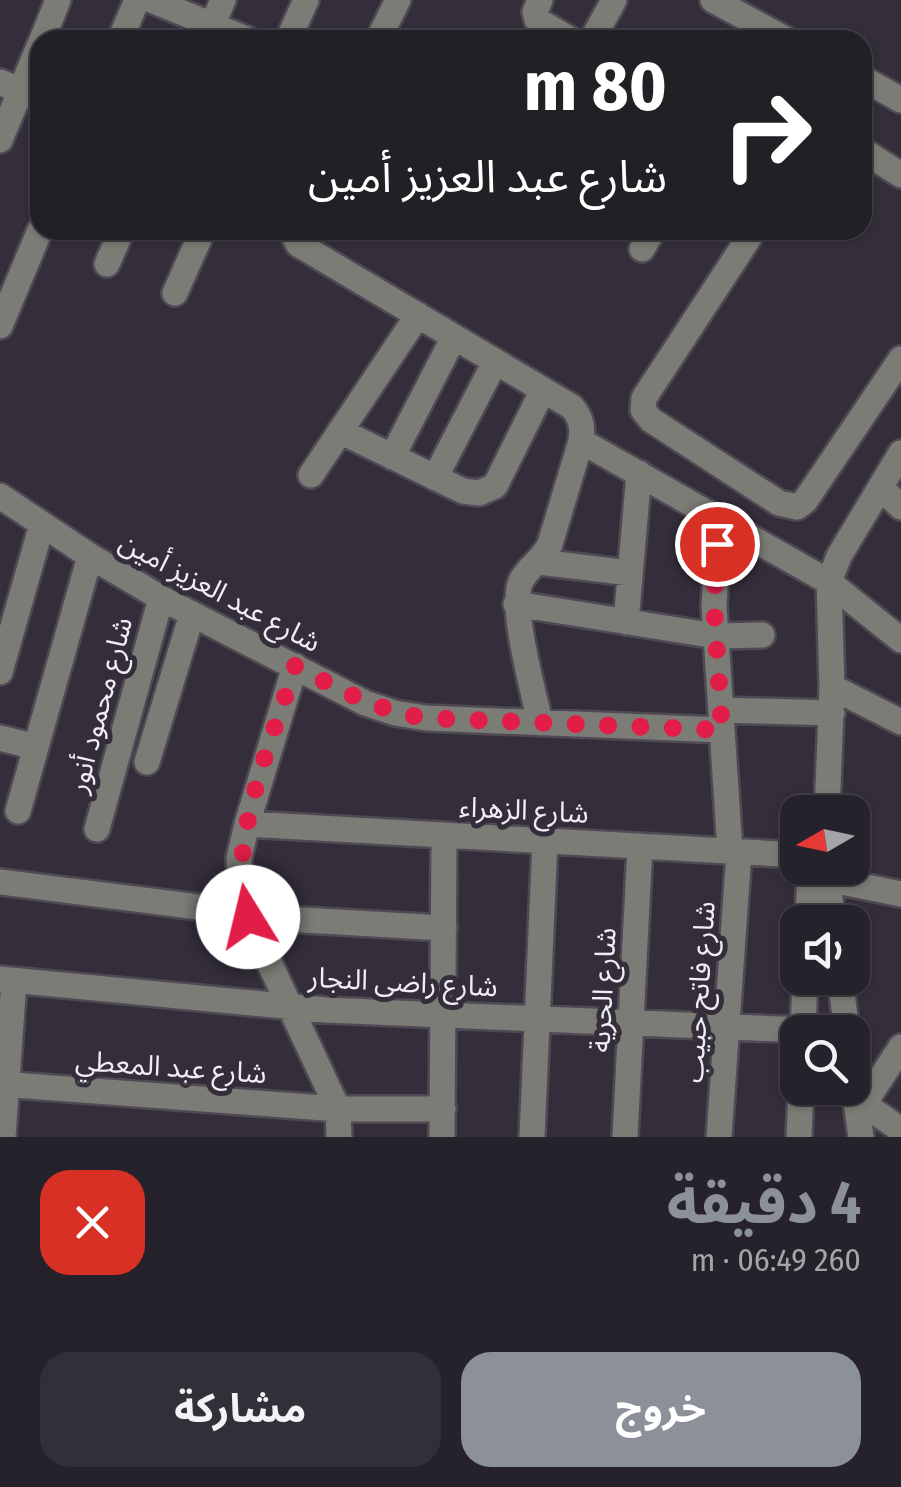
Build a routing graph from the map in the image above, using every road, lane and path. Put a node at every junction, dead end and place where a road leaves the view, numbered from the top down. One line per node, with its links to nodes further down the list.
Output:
1 (58, 0): 9 (street)
2 (223, 0): 12 (street)
3 (306, 0): 13 (street)
4 (398, 0): 14 (street)
5 (540, 0): 15 (street)
6 (614, 0): 16 (street)
7 (713, 0): 17 (street)
8 (153, 1): 10 (street); 11 (street)
9 (46, 30)
10 (128, 30)
11 (205, 30)
12 (210, 30)
13 (292, 30)
14 (383, 30)
15 (554, 30)
16 (598, 30)
17 (760, 30)
18 (30, 68): 20 (street)
19 (872, 84): 21 (street)
20 (20, 91): 22 (street)
21 (901, 100)
22 (0, 140)
23 (872, 156): 24 (street)
24 (901, 175)
25 (36, 240): 33 (street)
26 (118, 240): 30 (street)
27 (199, 240): 31 (street)
28 (296, 240): 32 (street)
29 (747, 240): 35 (street)
30 (107, 264)
31 (175, 293)
32 (418, 315): 34 (street); 38 (street)
33 (0, 326)
34 (454, 337): 36 (street); 41 (street)
35 (901, 359)
36 (495, 362): 37 (street); 44 (street)
37 (543, 390): 39 (street); 44 (street)
38 (340, 431): 41 (street); 43 (street)
39 (581, 440): 42 (street); 51 (street)
40 (901, 453): 45 (street)
41 (392, 457): 44 (street)
42 (638, 473): 48 (street); 52 (street)
43 (310, 475)
44 (435, 478)
45 (880, 488): 47 (street); 53 (street)
46 (0, 496): 49 (street, شارع عبد العزيز أمين)
47 (901, 506)
48 (719, 518): 53 (street); 59 (street, شارع فاتح حبيب)
49 (42, 524): 50 (street, شارع عبد العزيز أمين); 62 (street)
50 (90, 556): 54 (street, شارع عبد العزيز أمين); 68 (street)
51 (539, 562): 52 (street); 55 (street)
52 (630, 573): 57 (street)
53 (829, 582): 60 (street); 63 (street)
54 (161, 598): 56 (street, شارع عبد العزيز أمين); 73 (street, شارع محمود أنور)
55 (516, 604): 57 (street); 66 (street)
56 (192, 614): 61 (street, شارع عبد العزيز أمين); 69 (street)
57 (626, 622): 59 (street)
58 (762, 635): 59 (street)
59 (716, 636): 64 (street, شارع فاتح حبيب)
60 (901, 640)
61 (295, 666): 66 (street, شارع عبد العزيز أمين); 72 (street)
62 (0, 672)
63 (832, 700): 64 (street, شارع عبد العزيز أمين); 65 (street); 70 (street)
64 (722, 720): 66 (street, شارع عبد العزيز أمين); 77 (street, شارع فاتح حبيب)
65 (901, 722)
66 (540, 723)
67 (0, 738): 68 (street)
68 (36, 747): 71 (street)
69 (147, 762)
70 (828, 795)
71 (18, 811)
72 (247, 824): 74 (street, شارع الزهراء); 82 (street)
73 (97, 829)
74 (444, 835): 75 (street, شارع الزهراء); 83 (street)
75 (545, 841): 76 (street, شارع الزهراء); 87 (street)
76 (640, 846): 77 (street, شارع الزهراء); 88 (street, شارع الحرية)
77 (734, 852): 78 (street, شارع الزهراء); 89 (street, شارع فاتح حبيب)
78 (780, 854)
79 (0, 882): 82 (street)
80 (870, 885): 81 (street)
81 (901, 894)
82 (247, 915): 83 (street); 85 (street)
83 (444, 928): 86 (street)
84 (7, 980): 85 (street, شارع راضى النجار); 92 (street)
85 (288, 1006): 86 (street, شارع راضى النجار); 94 (street)
86 (443, 1015): 87 (street, شارع راضى النجار); 95 (street)
87 (537, 1019): 88 (street, شارع راضى النجار); 101 (street)
88 (631, 1023): 89 (street, شارع راضى النجار); 102 (street, شارع الحرية)
89 (727, 1027): 90 (street, شارع راضى النجار); 103 (street, شارع فاتح حبيب)
90 (780, 1030)
91 (901, 1047): 96 (street)
92 (4, 1084): 94 (street, شارع عبد المعطي); 98 (street)
93 (800, 1105): 104 (street)
94 (338, 1109): 95 (street, شارع عبد المعطي); 99 (street)
95 (443, 1109): 100 (street)
96 (861, 1118): 97 (street)
97 (901, 1130)
98 (3, 1137)
99 (339, 1137)
100 (442, 1137)
101 (532, 1137)
102 (625, 1137)
103 (719, 1137)
104 (799, 1137)

